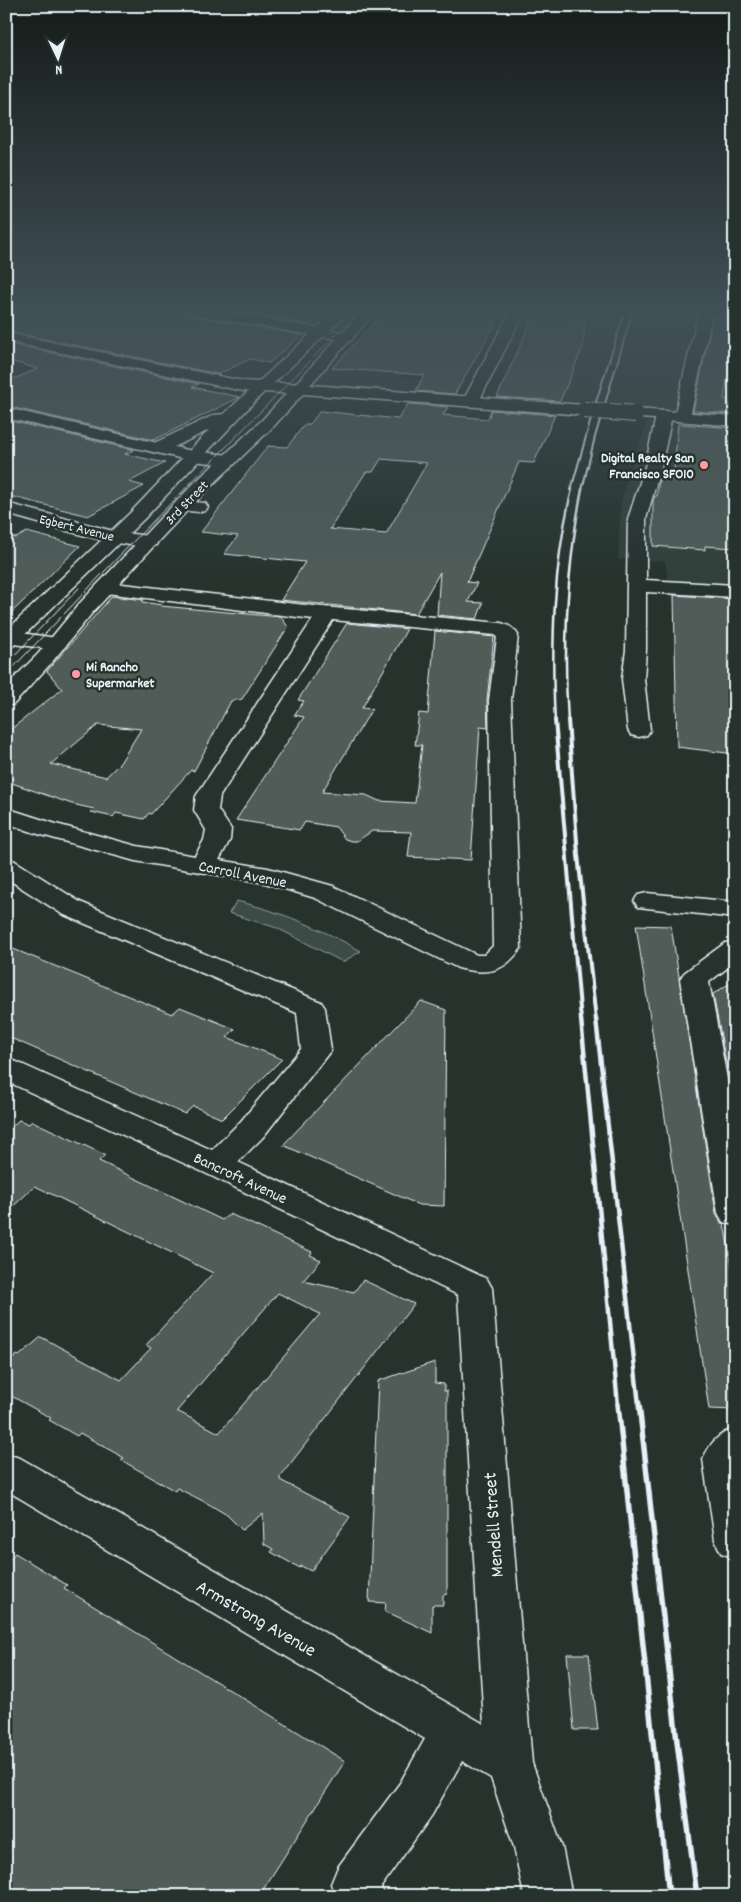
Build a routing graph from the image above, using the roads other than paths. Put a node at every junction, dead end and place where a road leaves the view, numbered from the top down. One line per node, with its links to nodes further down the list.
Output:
1 (249, 399): 6 (street, 3rd Street)
2 (290, 399): 12 (street, 3rd Street)
3 (439, 399): 5 (street)
4 (678, 399): 8 (street)
5 (471, 401): 8 (street, bridge)
6 (241, 407): 10 (street); 11 (street, 3rd Street)
7 (6, 413): 10 (street)
8 (673, 416): 9 (street); 16 (street)
9 (735, 421)
10 (158, 448): 11 (street)
11 (192, 456): 12 (street); 14 (street, 3rd Street)
12 (229, 460): 15 (street, 3rd Street)
13 (6, 508): 14 (street, Egbert Avenue)
14 (116, 537): 15 (street, Egbert Avenue); 20 (street, 3rd Street)
15 (149, 541): 17 (street, 3rd Street)
16 (635, 585): 18 (street); 23 (street)
17 (105, 588): 19 (street); 21 (street, 3rd Street)
18 (735, 591)
19 (323, 613): 25 (street); 25 (street, Carroll Avenue)
20 (8, 639): 21 (street)
21 (57, 644): 22 (street, 3rd Street)
22 (6, 699)
23 (638, 730)
24 (6, 815): 25 (street, Carroll Avenue)
25 (203, 865)
26 (6, 866): 31 (street)
27 (647, 901): 28 (street)
28 (735, 910)
29 (735, 949): 32 (street)
30 (6, 1069): 31 (street, Bancroft Avenue)
31 (216, 1165): 33 (street, Bancroft Avenue)
32 (735, 1213)
33 (475, 1288): 38 (street, Mendell Street)
34 (735, 1444): 36 (street)
35 (6, 1470): 37 (street, Armstrong Avenue)
36 (735, 1540)
37 (454, 1732): 38 (street, Armstrong Avenue); 39 (street)
38 (509, 1763): 40 (street, Mendell Street)
39 (361, 1896)
40 (548, 1896)

